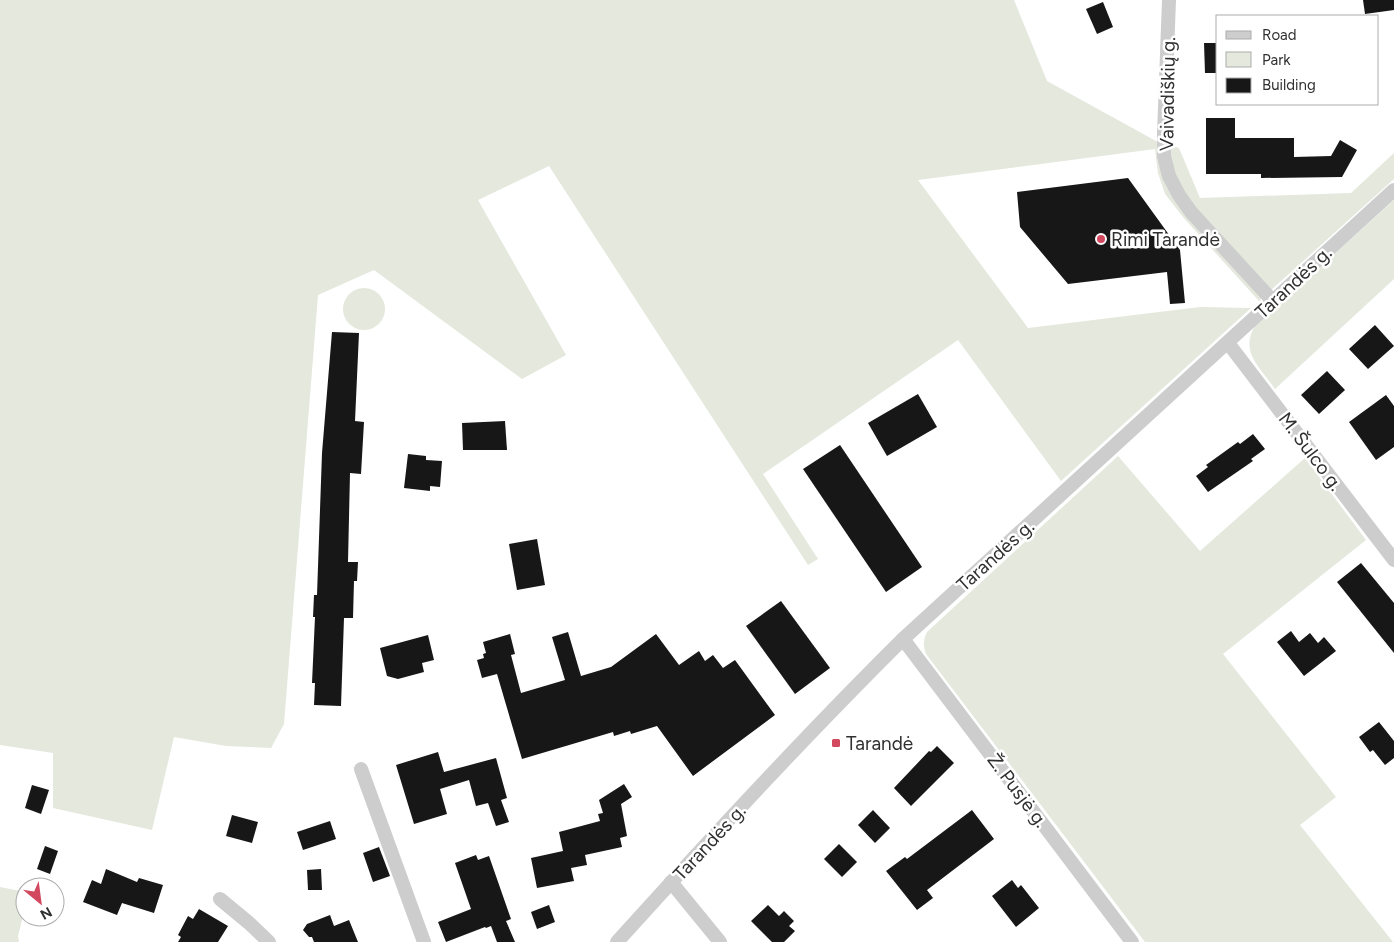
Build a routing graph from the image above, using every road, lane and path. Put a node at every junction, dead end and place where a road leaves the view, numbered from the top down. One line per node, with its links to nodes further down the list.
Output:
1 (1169, 0): 3 (street, Vaivadiškių g.)
2 (1394, 190): 3 (street, Tarandės g.)
3 (1272, 300): 4 (street, Tarandės g.)
4 (1228, 342): 5 (street, M. Šulco g.); 6 (street, Tarandės g.)
5 (1394, 560)
6 (904, 639): 8 (street, Tarandės g.); 14 (street, Ž. Pusjė g.)
7 (362, 769): 11 (street)
8 (671, 882): 12 (street, Tarandės g.); 13 (street)
9 (220, 899): 10 (street)
10 (269, 942)
11 (424, 942)
12 (617, 942)
13 (720, 942)
14 (1132, 942)

